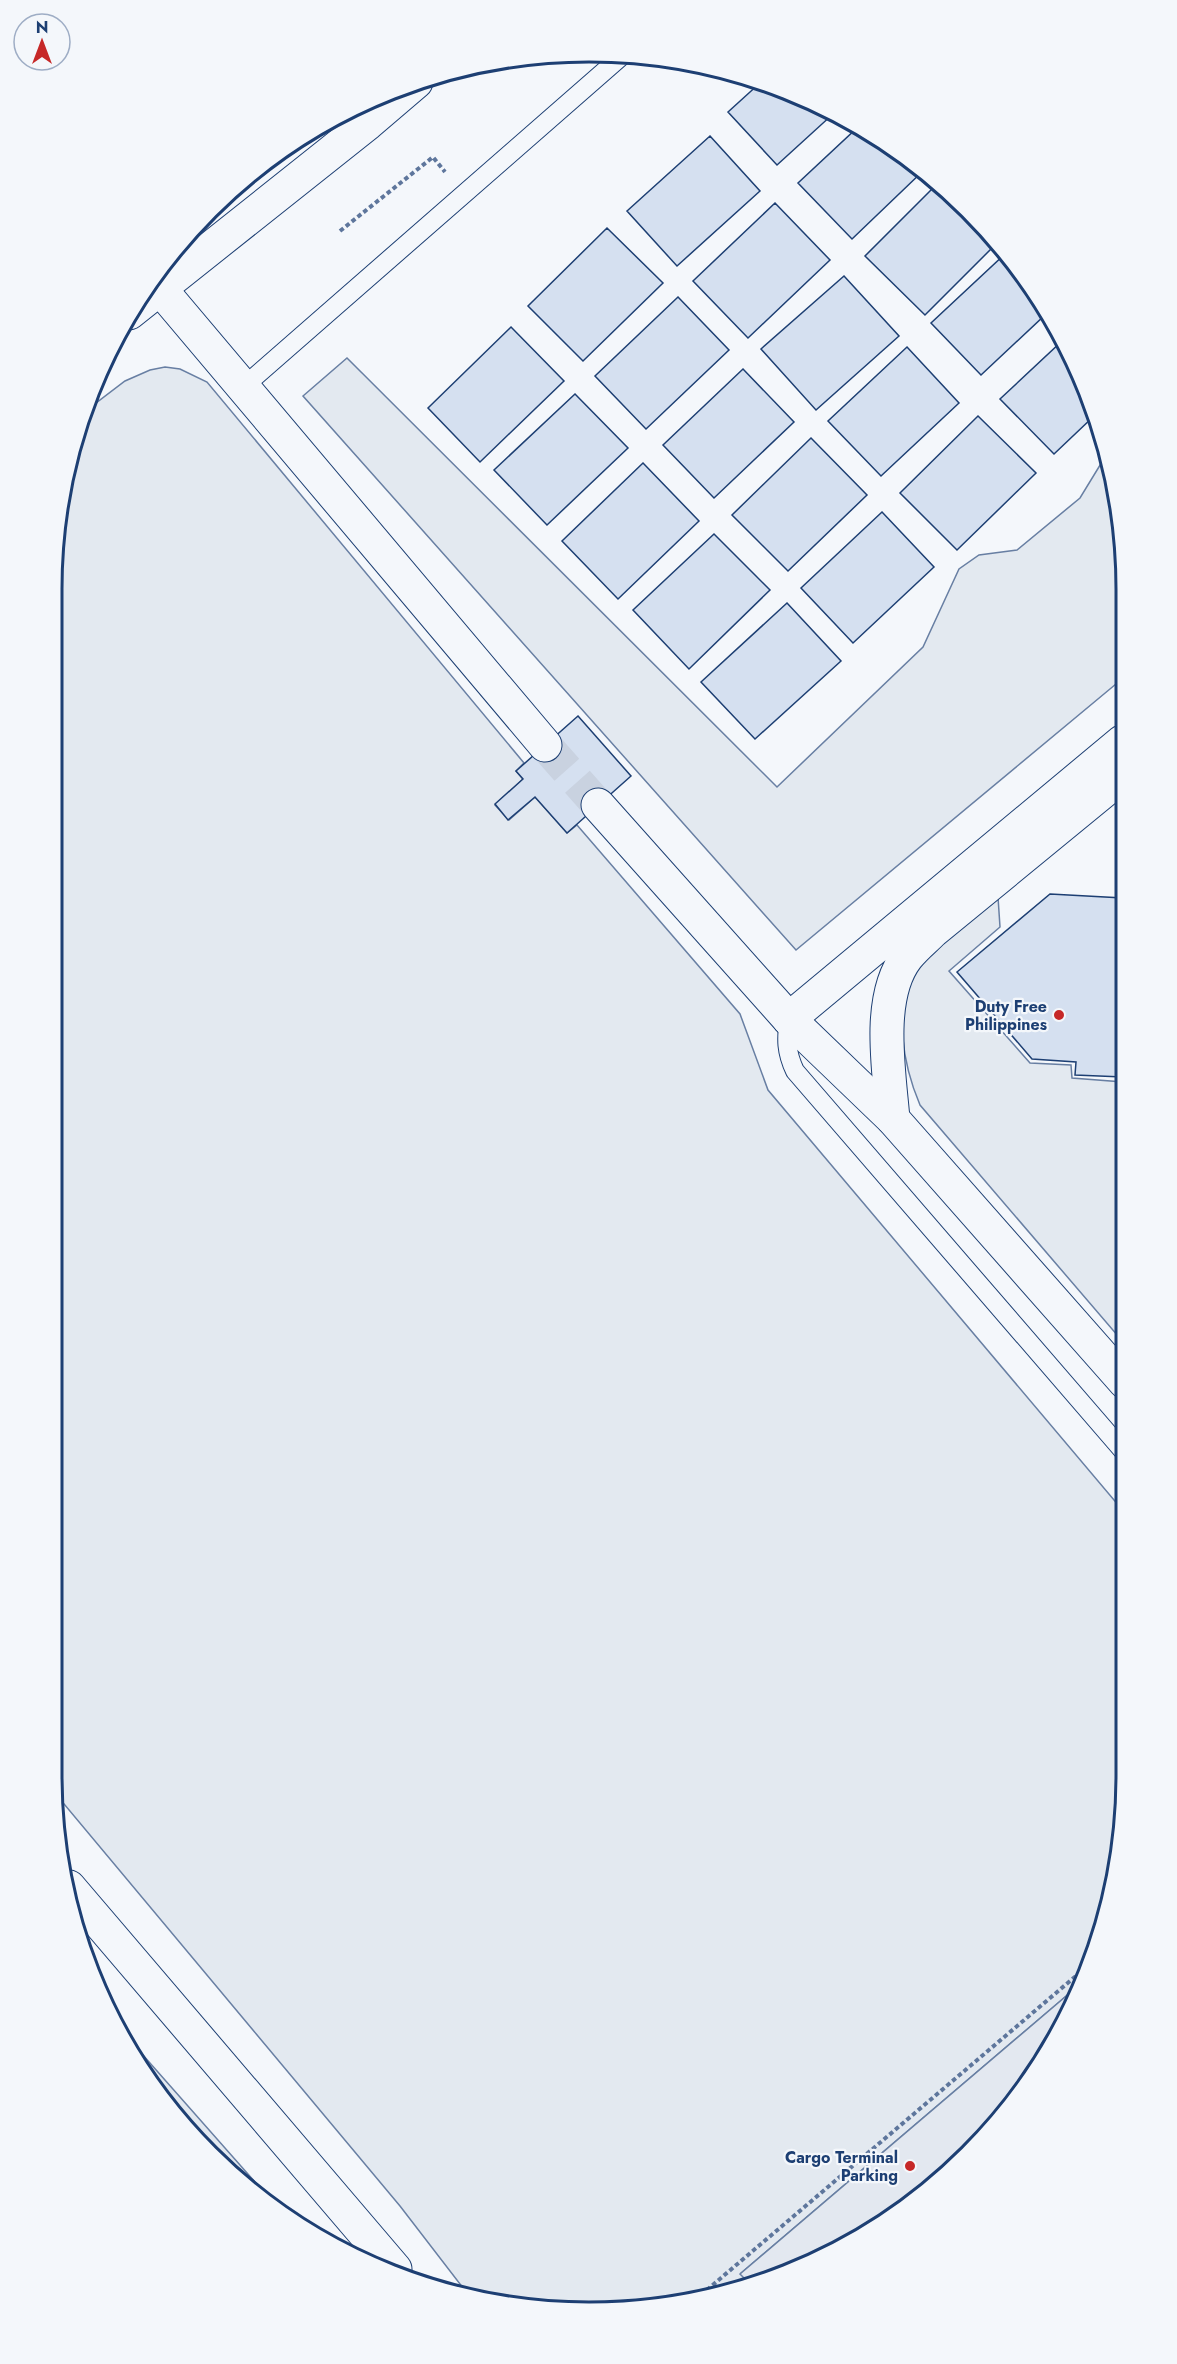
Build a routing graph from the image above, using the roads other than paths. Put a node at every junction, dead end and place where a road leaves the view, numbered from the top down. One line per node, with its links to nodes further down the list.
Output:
1 (614, 63): 5 (lane)
2 (398, 98): 3 (main road)
3 (162, 280)
4 (157, 286): 5 (main road)
5 (242, 388): 6 (main road)
6 (544, 745)
7 (1116, 747): 10 (main road)
8 (1116, 781): 11 (main road)
9 (598, 805): 10 (main road)
10 (789, 1019): 11 (main road); 13 (lane)
11 (893, 1119): 12 (main road)
12 (1116, 1372)
13 (1116, 1443)
14 (75, 1894): 15 (main road)
15 (390, 2263)

